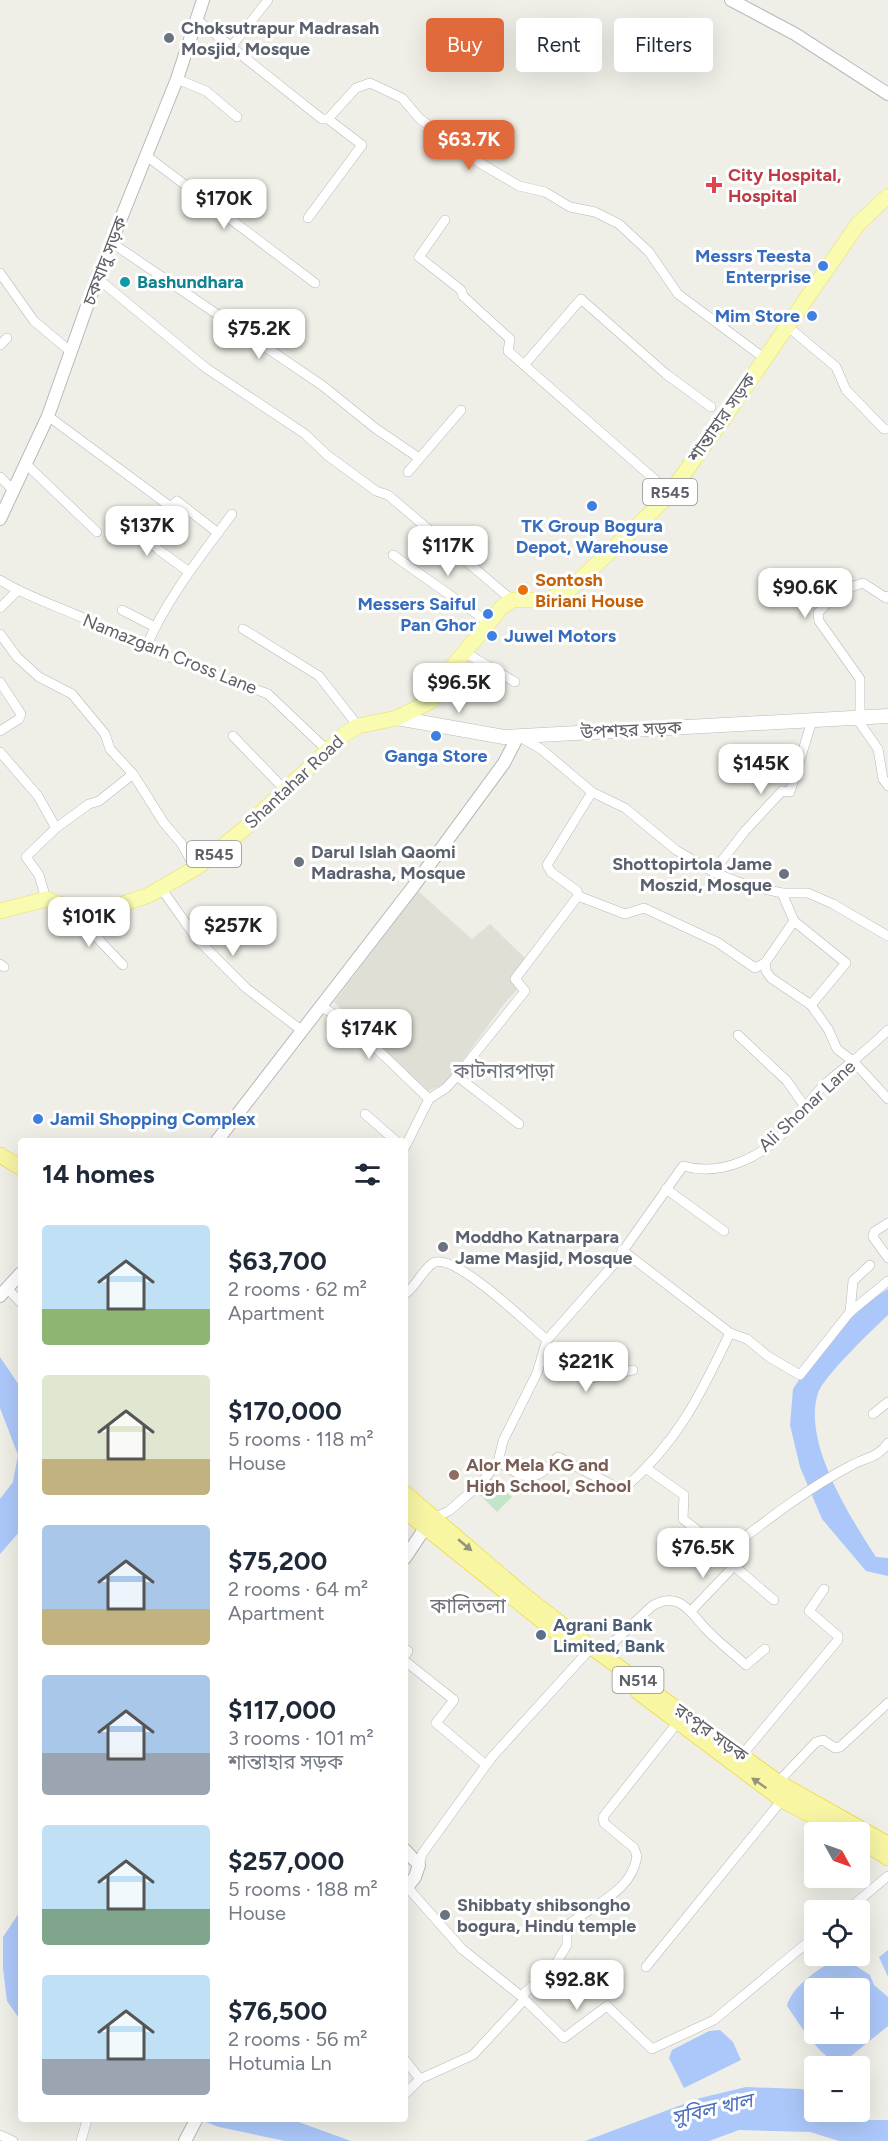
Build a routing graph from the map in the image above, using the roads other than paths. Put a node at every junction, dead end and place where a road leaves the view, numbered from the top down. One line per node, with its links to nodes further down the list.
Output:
1 (203, 0): 4 (street, চকযাদু সড়ক)
2 (268, 0): 5 (street)
3 (731, 0): 7 (street)
4 (196, 20): 5 (street); 6 (street, চকযাদু সড়ক)
5 (231, 47): 9 (street)
6 (177, 79): 8 (street); 10 (street, চকযাদু সড়ক)
7 (888, 94)
8 (237, 117)
9 (328, 119): 12 (street); 20 (street)
10 (148, 156): 14 (street, চকযাদু সড়ক); 17 (street)
11 (888, 196): 18 (main road, শান্তাহার সড়ক / R545)
12 (308, 218)
13 (445, 220): 21 (street)
14 (112, 243): 16 (street, চকযাদু সড়ক); 27 (street)
15 (0, 273): 19 (street)
16 (97, 278): 19 (street, চকযাদু সড়ক); 43 (street)
17 (315, 283)
18 (786, 325): 20 (main road, শান্তাহার সড়ক / R545); 25 (street)
19 (71, 352): 24 (street, চকযাদু সড়ক)
20 (764, 358): 32 (main road, শান্তাহার সড়ক / R545)
21 (524, 365): 22 (street); 32 (street)
22 (711, 407)
23 (461, 410): 27 (street)
24 (48, 416): 28 (street, চকযাদু সড়ক); 37 (street)
25 (886, 429): 26 (street)
26 (888, 439)
27 (419, 458): 29 (street)
28 (27, 465): 31 (street, চকযাদু সড়ক); 36 (street)
29 (408, 472)
30 (0, 477): 31 (street)
31 (14, 491): 34 (street, চকযাদু সড়ক)
32 (670, 493): 43 (main road, শান্তাহার সড়ক / R545)
33 (232, 514): 37 (street)
34 (0, 519)
35 (125, 519): 39 (street)
36 (97, 532)
37 (218, 533): 39 (street)
38 (393, 555): 46 (street)
39 (189, 572): 47 (street)
40 (0, 580): 41 (street, Namazgarh Cross Lane)
41 (18, 591): 44 (street); 50 (street, Namazgarh Cross Lane)
42 (888, 596): 55 (street)
43 (512, 600): 46 (main road)
44 (0, 608)
45 (122, 610): 47 (street)
46 (488, 622): 51 (main road)
47 (155, 627): 50 (street)
48 (243, 629): 60 (street)
49 (0, 634): 66 (street)
50 (146, 647): 64 (street, Namazgarh Cross Lane)
51 (464, 652): 53 (street); 54 (main road)
52 (0, 682): 61 (street)
53 (515, 682)
54 (431, 701): 57 (main road, R545); 59 (main road)
55 (858, 716): 56 (main road, উপশহর সড়ক); 58 (main road, উপশহর সড়ক); 67 (street)
56 (888, 716)
57 (397, 718): 59 (main road, উপশহর সড়ক); 60 (main road, Shantahar Road / R545)
58 (812, 721): 63 (main road, উপশহর সড়ক); 72 (street)
59 (432, 725): 63 (main road, উপশহর সড়ক)
60 (358, 726): 64 (main road, Shantahar Road / R545)
61 (0, 732)
62 (233, 736): 68 (street)
63 (518, 736): 69 (street); 84 (street)
64 (326, 748): 68 (main road, Shantahar Road / R545)
65 (0, 752): 70 (street)
66 (133, 774): 70 (street); 71 (street)
67 (888, 786)
68 (286, 791): 71 (main road, Shantahar Road / R545)
69 (592, 792): 72 (street); 75 (street)
70 (56, 828): 76 (street)
71 (195, 868): 73 (main road, Shantahar Road / R545)
72 (713, 872): 74 (street)
73 (161, 888): 78 (main road, Shantahar Road / R545); 85 (street)
74 (782, 893): 79 (street); 80 (street)
75 (578, 896): 81 (street); 89 (street)
76 (46, 899): 77 (main road); 78 (main road, Shantahar Road / R545)
77 (0, 910)
78 (79, 912): 82 (street)
79 (794, 921): 81 (street); 83 (street)
80 (888, 936)
81 (765, 963): 83 (street)
82 (123, 965)
83 (811, 1005): 88 (street)
84 (320, 1006): 85 (street); 90 (street)
85 (301, 1030): 95 (street)
86 (888, 1030): 88 (street, Ali Shonar Lane)
87 (738, 1035): 92 (street)
88 (854, 1062): 91 (street); 92 (street, Ali Shonar Lane)
89 (457, 1076): 90 (street); 94 (street)
90 (429, 1099): 97 (street)
91 (888, 1099)
92 (805, 1107): 102 (street, Ali Shonar Lane)
93 (365, 1114): 96 (street)
94 (519, 1124)
95 (219, 1138)
96 (392, 1138)
97 (408, 1141)
98 (0, 1145): 100 (highway)
99 (0, 1155): 101 (highway)
100 (18, 1155)
101 (18, 1166)
102 (666, 1189): 104 (street); 105 (street)
103 (888, 1223): 106 (street)
104 (724, 1231)
105 (622, 1250): 114 (street); 115 (street)
106 (888, 1258)
107 (870, 1265): 113 (street)
108 (18, 1276): 111 (street)
109 (888, 1281): 113 (street)
110 (408, 1291): 115 (street)
111 (4, 1292): 112 (street)
112 (18, 1301)
113 (850, 1312): 114 (street)
114 (730, 1333): 122 (street)
115 (547, 1340): 116 (street)
116 (542, 1359): 117 (street); 121 (street)
117 (633, 1370)
118 (888, 1402): 119 (street)
119 (873, 1414)
120 (888, 1443): 126 (street)
121 (498, 1462): 122 (street); 125 (street)
122 (647, 1469): 126 (street)
123 (408, 1496): 125 (highway, রংপুর সড়ক / N514)
124 (408, 1513): 125 (highway, N514)
125 (428, 1523): 127 (street); 133 (highway, রংপুর সড়ক / N514)
126 (725, 1552): 128 (street)
127 (408, 1553)
128 (734, 1566): 130 (street); 131 (street)
129 (824, 1589): 137 (street)
130 (774, 1600)
131 (692, 1610): 132 (street); 133 (street)
132 (765, 1649)
133 (593, 1652): 136 (highway, রংপুর সড়ক / N514); 137 (highway, রংপুর সড়ক / N514); 138 (street)
134 (408, 1663): 138 (street)
135 (888, 1703): 139 (street)
136 (678, 1722): 140 (highway, রংপুর সড়ক / N514, one-way to 136); 153 (street)
137 (742, 1755): 139 (highway, রংপুর সড়ক / N514)
138 (486, 1765): 146 (street)
139 (778, 1782): 142 (highway, রংপুর সড়ক / N514)
140 (782, 1800): 141 (highway, রংপুর সড়ক / N514); 152 (street)
141 (825, 1822)
142 (888, 1844)
143 (870, 1846): 145 (highway)
144 (408, 1853): 146 (street)
145 (888, 1858)
146 (419, 1864): 148 (street)
147 (888, 1876): 150 (street)
148 (408, 1887)
149 (408, 1890): 153 (street)
150 (859, 1900)
151 (804, 1945): 153 (street)
152 (646, 1967)
153 (522, 1998): 155 (street)
154 (408, 2064): 155 (street)
155 (420, 2079): 156 (street)
156 (408, 2091)
157 (86, 2122): 160 (street)
158 (0, 2135): 159 (street)
159 (12, 2141)
160 (81, 2141)

